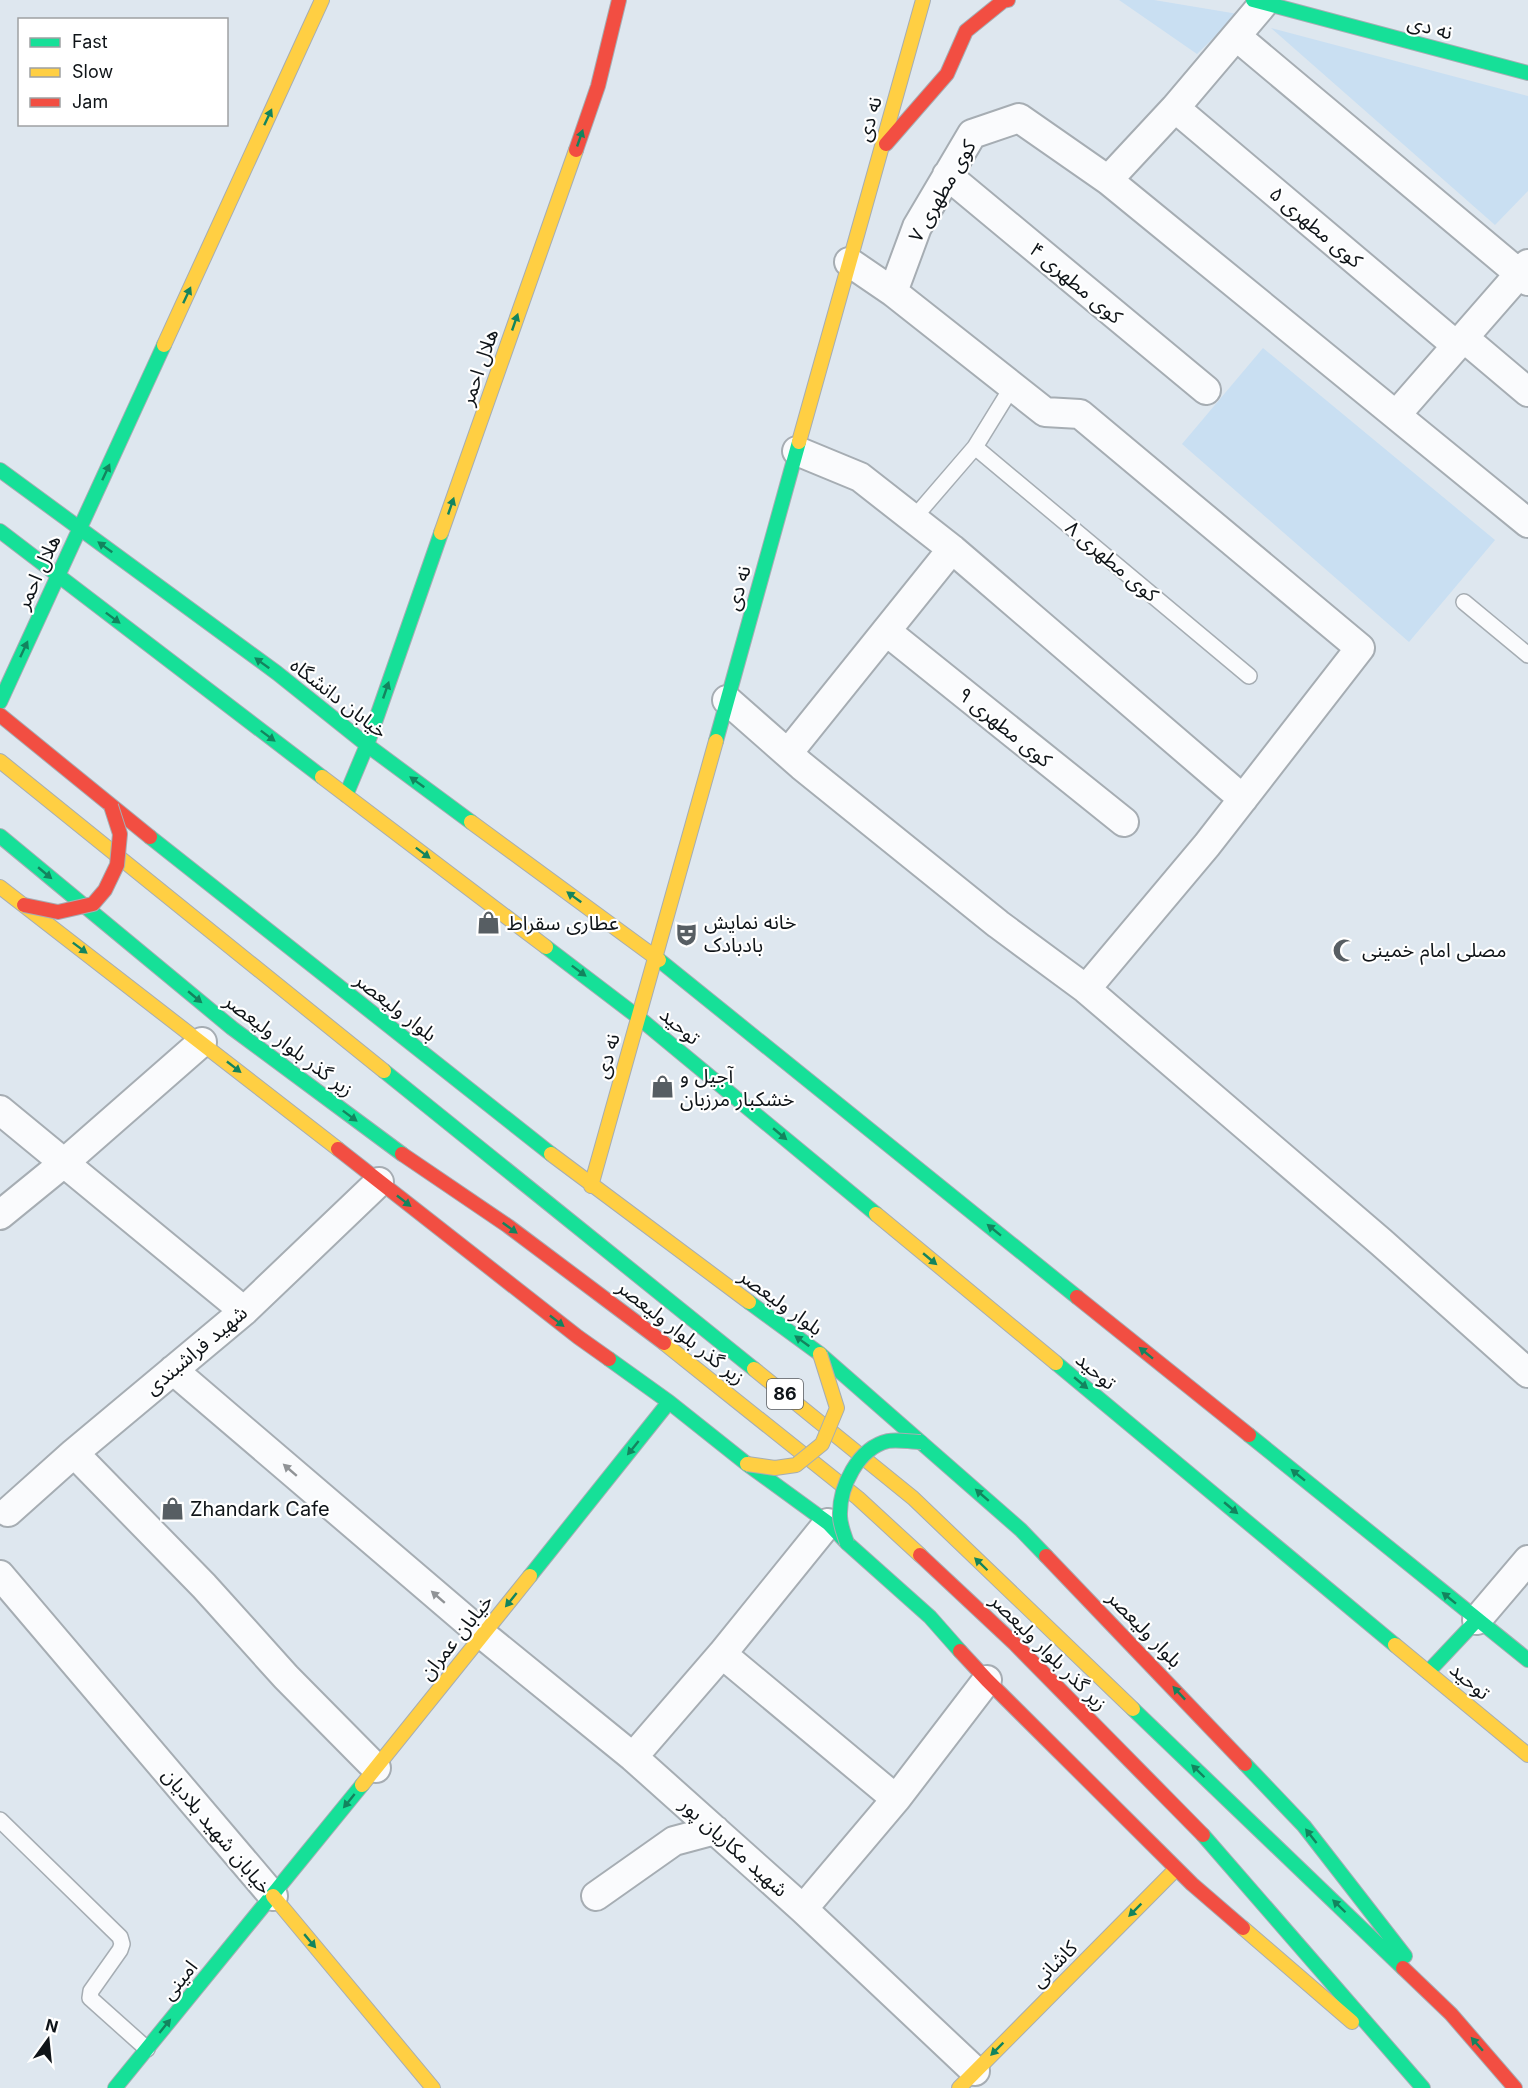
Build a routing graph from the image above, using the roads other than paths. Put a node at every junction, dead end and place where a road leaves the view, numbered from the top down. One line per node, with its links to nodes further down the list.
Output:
1 (322, 0): 25 (street, هلال احمر, one-way to 1)
2 (620, 0): 36 (street, هلال احمر, one-way to 2)
3 (922, 0): 9 (street, نه دی)
4 (1008, 0): 9 (street)
5 (1258, 1): 6 (street); 7 (street, نه دی)
6 (1236, 36): 8 (street); 13 (street)
7 (1528, 73)
8 (1175, 108): 11 (street); 15 (street, کوی مطهری ۵)
9 (880, 150): 12 (street, نه دی)
10 (947, 175): 11 (street, کوی مطهری ۷); 14 (street, کوی مطهری ۷); 17 (street, کوی مطهری ۴)
11 (1108, 180): 19 (street)
12 (849, 262): 14 (street); 21 (street, نه دی)
13 (1525, 273): 15 (street)
14 (893, 292): 16 (street)
15 (1460, 342): 18 (street, کوی مطهری ۵); 19 (street)
16 (1012, 387): 20 (lane); 40 (street)
17 (1206, 390)
18 (1528, 392)
19 (1396, 415): 24 (street)
20 (975, 447): 23 (lane); 32 (lane, کوی مطهری ۸)
21 (797, 451): 23 (street); 33 (street, نه دی)
22 (0, 470): 25 (street, خیابان دانشگاه)
23 (913, 519): 27 (street)
24 (1528, 522)
25 (80, 528): 28 (street, هلال احمر); 36 (street, خیابان دانشگاه, one-way to 25)
26 (0, 531): 28 (street)
27 (952, 549): 30 (street); 40 (street)
28 (58, 576): 34 (street, هلال احمر, one-way to 28); 39 (street, one-way to 39)
29 (1464, 602): 31 (lane)
30 (886, 631): 37 (street); 42 (street, کوی مطهری ۹)
31 (1528, 655)
32 (1249, 676)
33 (727, 700): 37 (street); 46 (street, نه دی)
34 (0, 702)
35 (0, 715): 41 (street, بلوار ولیعصر)
36 (367, 745): 39 (street, هلال احمر); 46 (street, خیابان دانشگاه, one-way to 36)
37 (788, 753): 47 (street)
38 (0, 761): 83 (street, بلوار ولیعصر / 86, one-way to 38)
39 (346, 795): 48 (street, one-way to 48)
40 (1243, 799): 47 (street)
41 (111, 806): 45 (street, bridge); 53 (street, بلوار ولیعصر)
42 (1124, 822)
43 (0, 836): 85 (street, زیر گذر بلوار ولیعصر, one-way to 85)
44 (0, 887): 45 (street)
45 (24, 905): 49 (street, one-way to 49)
46 (655, 957): 48 (street, نه دی); 67 (street, توحید, one-way to 46)
47 (1086, 989): 58 (street)
48 (638, 1017): 53 (street, نه دی); 71 (street, توحید, one-way to 71)
49 (202, 1042): 51 (street); 52 (street, one-way to 52)
50 (0, 1110): 51 (street)
51 (65, 1162): 54 (street); 55 (street)
52 (379, 1182): 55 (street, شهید فراشبندی); 59 (street, one-way to 59)
53 (591, 1186): 56 (street, بلوار ولیعصر, one-way to 53)
54 (0, 1215)
55 (244, 1311): 57 (street, شهید فراشبندی)
56 (820, 1354): 60 (street, بلوار ولیعصر); 62 (street, bridge)
57 (173, 1370): 61 (street, شهید فراشبندی); 68 (street, شهید مکاریان پور, one-way to 57)
58 (1528, 1373)
59 (669, 1402): 62 (street); 68 (street, خیابان عمران, one-way to 68)
60 (921, 1442): 64 (street, bridge); 83 (street, بلوار ولیعصر, one-way to 60)
61 (74, 1453): 63 (street, شهید فراشبندی); 75 (street)
62 (747, 1464): 64 (street)
63 (8, 1512)
64 (837, 1533): 69 (street); 72 (street)
65 (1528, 1560): 67 (street)
66 (0, 1575): 80 (street, خیابان شهید بلادیان)
67 (1477, 1620): 70 (street, توحید); 71 (street)
68 (483, 1635): 74 (street, شهید مکاریان پور); 75 (street, خیابان عمران)
69 (722, 1654): 74 (street); 76 (street)
70 (1528, 1660)
71 (1428, 1672): 73 (street, توحید)
72 (987, 1680): 76 (street); 79 (street)
73 (1528, 1755)
74 (633, 1757): 78 (street, شهید مکاریان پور)
75 (376, 1768): 80 (street, خیابان عمران, one-way to 80)
76 (896, 1799): 82 (street)
77 (0, 1820): 84 (lane)
78 (715, 1830): 81 (street); 82 (street, شهید مکاریان پور)
79 (1176, 1869): 85 (street); 86 (street, کاشانی, one-way to 86)
80 (273, 1896): 84 (street, امینی, one-way to 80); 87 (street, خیابان شهید بلادیان, one-way to 87)
81 (596, 1896)
82 (803, 1909): 86 (street, شهید مکاریان پور)
83 (1451, 2014): 90 (street, بلوار ولیعصر / 86, one-way to 83)
84 (147, 2049): 88 (street, امینی)
85 (1398, 2061): 89 (street)
86 (967, 2080)
87 (423, 2085)
88 (115, 2088)
89 (1423, 2088)
90 (1515, 2088)

